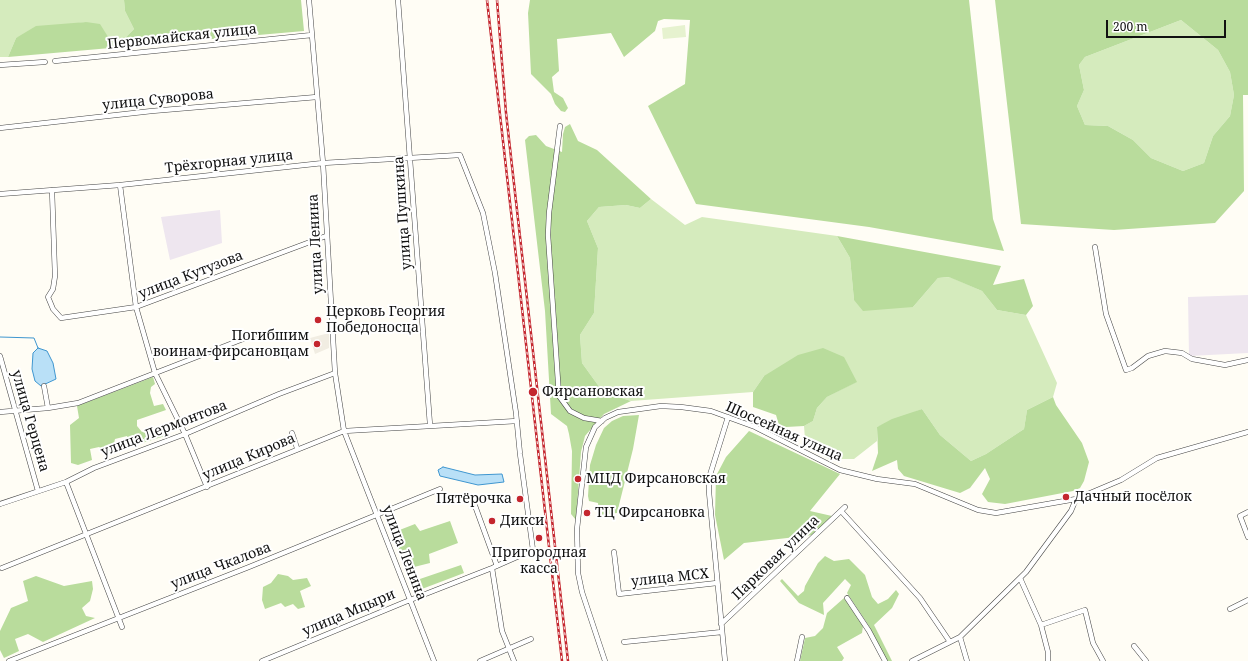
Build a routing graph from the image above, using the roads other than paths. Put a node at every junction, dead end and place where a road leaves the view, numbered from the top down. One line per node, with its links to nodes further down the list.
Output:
1 (309, 0): 3 (street, улица Ленина)
2 (398, 0): 10 (street, улица Пушкина)
3 (312, 35): 4 (street, Первомайская улица); 7 (street, улица Ленина)
4 (55, 61)
5 (46, 62): 6 (street)
6 (0, 65)
7 (317, 97): 9 (street, улица Суворова); 11 (street, улица Ленина)
8 (560, 126): 29 (street)
9 (0, 128)
10 (410, 157): 11 (street, Трёхгорная улица); 28 (street, Трёхгорная улица); 30 (street, улица Пушкина)
11 (323, 163): 12 (street, Трёхгорная улица); 15 (street, улица Ленина)
12 (120, 185): 13 (street, Трёхгорная улица); 17 (street)
13 (52, 190): 14 (street, Трёхгорная улица); 17 (street, улица Кутузова)
14 (0, 194)
15 (326, 236): 17 (street, улица Кутузова); 21 (street, улица Ленина)
16 (1094, 247): 20 (street)
17 (136, 307): 22 (street)
18 (256, 334): 22 (street)
19 (0, 356): 25 (street, улица Герцена)
20 (1248, 360)
21 (335, 373): 31 (street, улица Ленина); 34 (street, улица Лермонтова)
22 (155, 374): 24 (street); 34 (street)
23 (44, 386): 24 (street)
24 (48, 408): 25 (street)
25 (16, 410): 26 (street); 39 (street, улица Герцена)
26 (0, 412)
27 (728, 417): 29 (street, Шоссейная улица); 40 (street, Шоссейная улица); 53 (street)
28 (517, 421): 30 (street, улица Кирова); 50 (street, улица Мцыри)
29 (602, 421): 75 (street, Шоссейная улица)
30 (430, 425): 31 (street, улица Кирова)
31 (344, 431): 35 (street, улица Кирова); 46 (street, улица Ленина)
32 (1248, 432): 40 (street, Шоссейная улица)
33 (292, 433): 35 (street)
34 (185, 434): 36 (street, улица Лермонтова); 37 (street)
35 (297, 448): 37 (street, улица Кирова)
36 (66, 482): 39 (street, улица Лермонтова); 47 (street)
37 (207, 486): 47 (street, улица Кирова)
38 (440, 489): 46 (street, улица Чкалова)
39 (38, 492): 42 (street, улица Лермонтова)
40 (1076, 499): 52 (street)
41 (474, 503): 50 (street)
42 (0, 504)
43 (845, 507): 44 (street, Парковая улица)
44 (841, 511): 59 (street, Парковая улица); 67 (street)
45 (1248, 512): 48 (street)
46 (378, 515): 55 (street, улица Ленина); 58 (street, улица Чкалова)
47 (86, 534): 51 (street, улица Кирова); 58 (street)
48 (1248, 537)
49 (614, 552): 53 (street, улица МСХ)
50 (495, 567): 55 (street, улица Мцыри); 69 (street)
51 (2, 568)
52 (1020, 578): 60 (street); 63 (street)
53 (717, 583): 59 (street)
54 (847, 598): 78 (street)
55 (410, 600): 71 (street, улица Мцыри); 72 (street, улица Ленина)
56 (1248, 600): 57 (street)
57 (1230, 609)
58 (120, 617): 61 (street); 70 (street, улица Чкалова)
59 (721, 624): 62 (street)
60 (1041, 625): 81 (street); 82 (street)
61 (122, 627)
62 (722, 632): 66 (street); 76 (street)
63 (960, 636): 67 (street); 80 (street)
64 (802, 637): 77 (street)
65 (531, 640): 69 (street)
66 (624, 642)
67 (950, 642): 79 (street)
68 (1134, 646): 83 (street)
69 (509, 648): 73 (street); 74 (street)
70 (8, 661)
71 (262, 661)
72 (434, 661)
73 (480, 661)
74 (514, 661)
75 (605, 661)
76 (725, 661)
77 (797, 661)
78 (885, 661)
79 (912, 661)
80 (967, 661)
81 (1048, 661)
82 (1103, 661)
83 (1146, 661)

